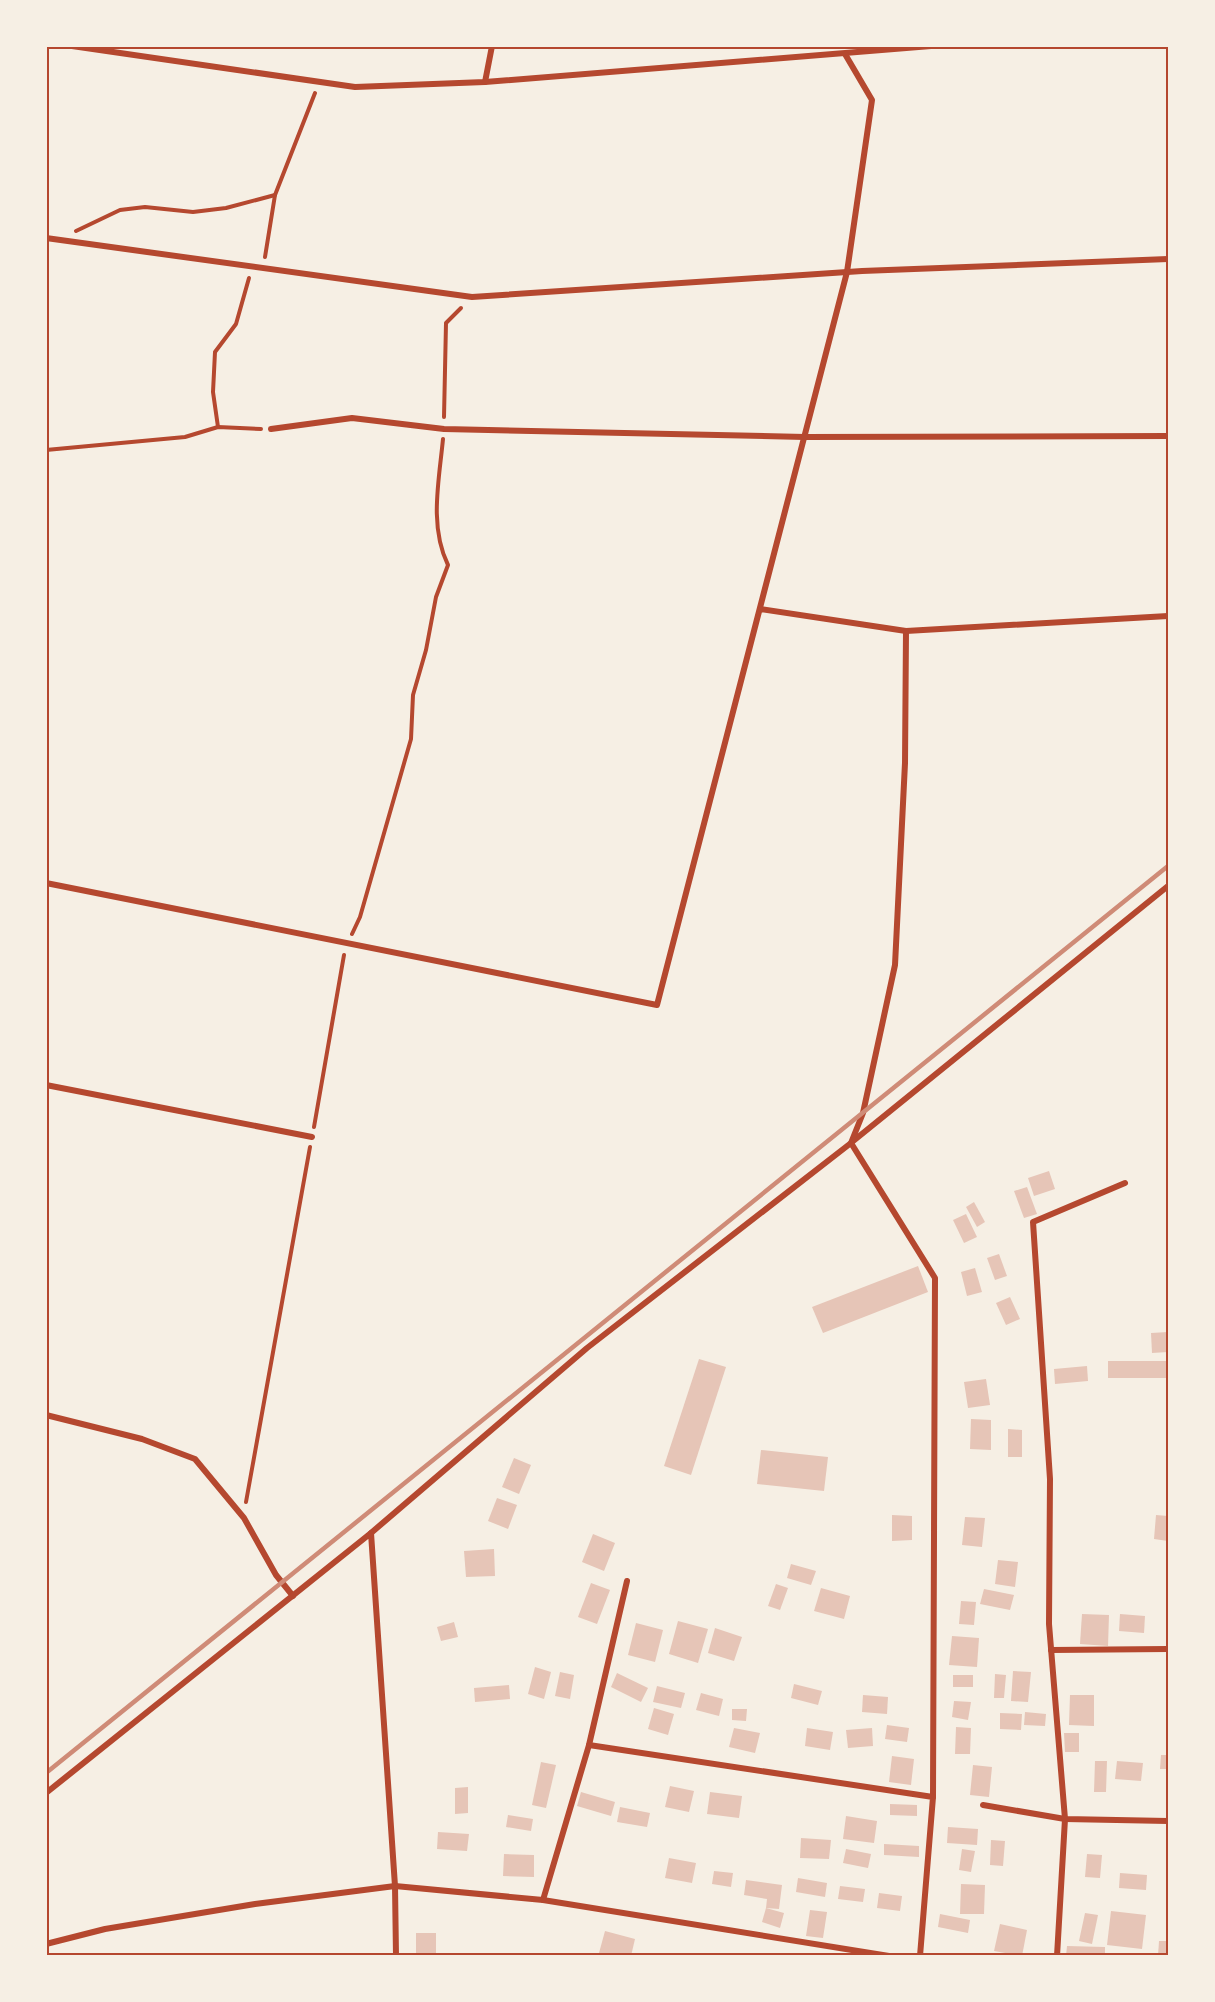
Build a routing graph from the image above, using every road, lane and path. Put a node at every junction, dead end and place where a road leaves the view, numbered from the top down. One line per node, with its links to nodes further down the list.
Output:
1 (72, 46): 5 (street)
2 (492, 46): 5 (street)
3 (931, 46): 4 (street)
4 (845, 54): 5 (street); 10 (street)
5 (485, 82)
6 (275, 195): 8 (path)
7 (46, 238): 8 (street)
8 (68, 241): 11 (street)
9 (1168, 259): 10 (street)
10 (847, 272): 11 (street); 15 (street)
11 (472, 297): 13 (path)
12 (271, 429): 13 (street); 16 (path)
13 (444, 429): 15 (street); 22 (path)
14 (1168, 436): 15 (street)
15 (805, 437): 17 (street)
16 (46, 450)
17 (760, 609): 19 (street); 22 (street)
18 (1168, 616): 19 (street)
19 (906, 631): 25 (street)
20 (46, 883): 22 (street)
21 (1168, 886): 25 (street)
22 (346, 944): 24 (path)
23 (46, 1085): 24 (street)
24 (312, 1137): 28 (path)
25 (851, 1143): 29 (street); 36 (street)
26 (1125, 1183): 33 (street)
27 (46, 1415): 28 (street)
28 (244, 1518): 31 (street)
29 (371, 1533): 31 (street); 40 (street)
30 (627, 1581): 34 (street)
31 (293, 1596): 35 (street)
32 (1168, 1648): 33 (street)
33 (1052, 1650): 38 (street)
34 (589, 1745): 36 (street); 41 (street)
35 (46, 1793)
36 (933, 1797): 45 (street)
37 (984, 1804): 38 (street)
38 (1065, 1819): 39 (street); 46 (street)
39 (1168, 1821)
40 (395, 1886): 41 (street); 42 (street); 43 (street)
41 (543, 1900): 44 (street)
42 (46, 1944)
43 (396, 1956)
44 (889, 1956)
45 (920, 1956)
46 (1057, 1956)

